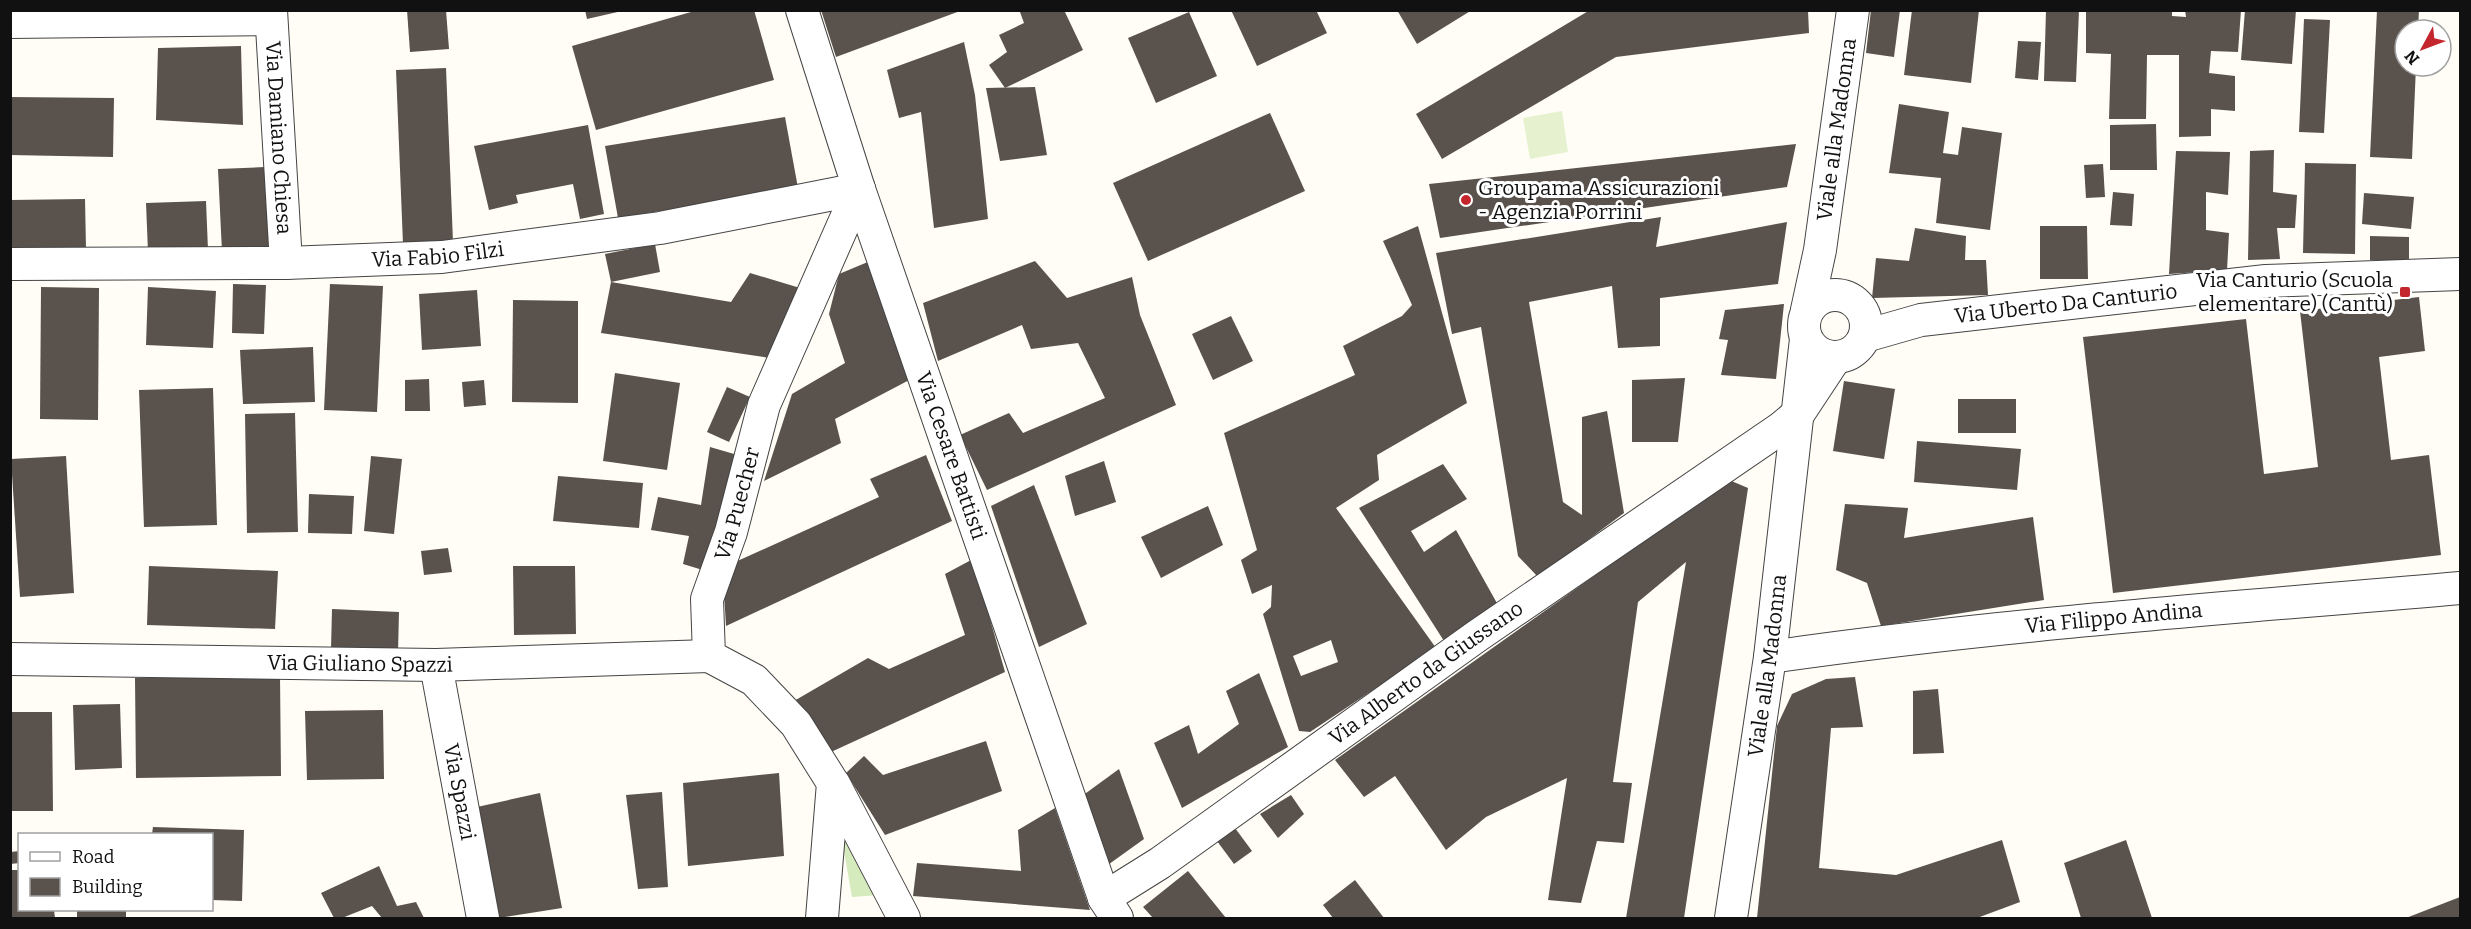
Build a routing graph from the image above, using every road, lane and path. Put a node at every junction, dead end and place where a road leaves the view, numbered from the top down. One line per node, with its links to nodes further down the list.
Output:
1 (802, 10): 5 (street, Via Cesare Battisti)
2 (1853, 10): 6 (street, Viale alla Madonna)
3 (271, 15): 4 (street); 7 (street, Via Damiano Chiesa)
4 (10, 22)
5 (859, 189): 7 (street, Via Fabio Filzi); 17 (street, Via Puecher); 22 (street, Via Cesare Battisti)
6 (1820, 250): 10 (street, Viale alla Madonna); 11 (street, Viale alla Madonna)
7 (286, 263): 8 (street, Via Fabio Filzi)
8 (10, 264)
9 (2460, 274): 10 (street, Via Uberto Da Canturio)
10 (1856, 313): 11 (street); 12 (street)
11 (1807, 324): 12 (street); 13 (street, Viale alla Madonna)
12 (1836, 357): 13 (street, Viale alla Madonna)
13 (1799, 413): 14 (street, Via Alberto da Giussano); 15 (street, Viale alla Madonna)
14 (1748, 449): 15 (street); 22 (street, Via Alberto da Giussano)
15 (1788, 488): 18 (street, Viale alla Madonna)
16 (2460, 588): 18 (street, Via Filippo Andina)
17 (709, 656): 20 (street, Via Giuliano Spazzi); 21 (street)
18 (1770, 657): 26 (street, Viale alla Madonna)
19 (10, 659): 20 (street, Via Giuliano Spazzi)
20 (436, 665): 23 (street, Via Spazzi)
21 (833, 783): 24 (street); 25 (street)
22 (1111, 908)
23 (483, 918)
24 (822, 918)
25 (904, 918)
26 (1731, 918)

